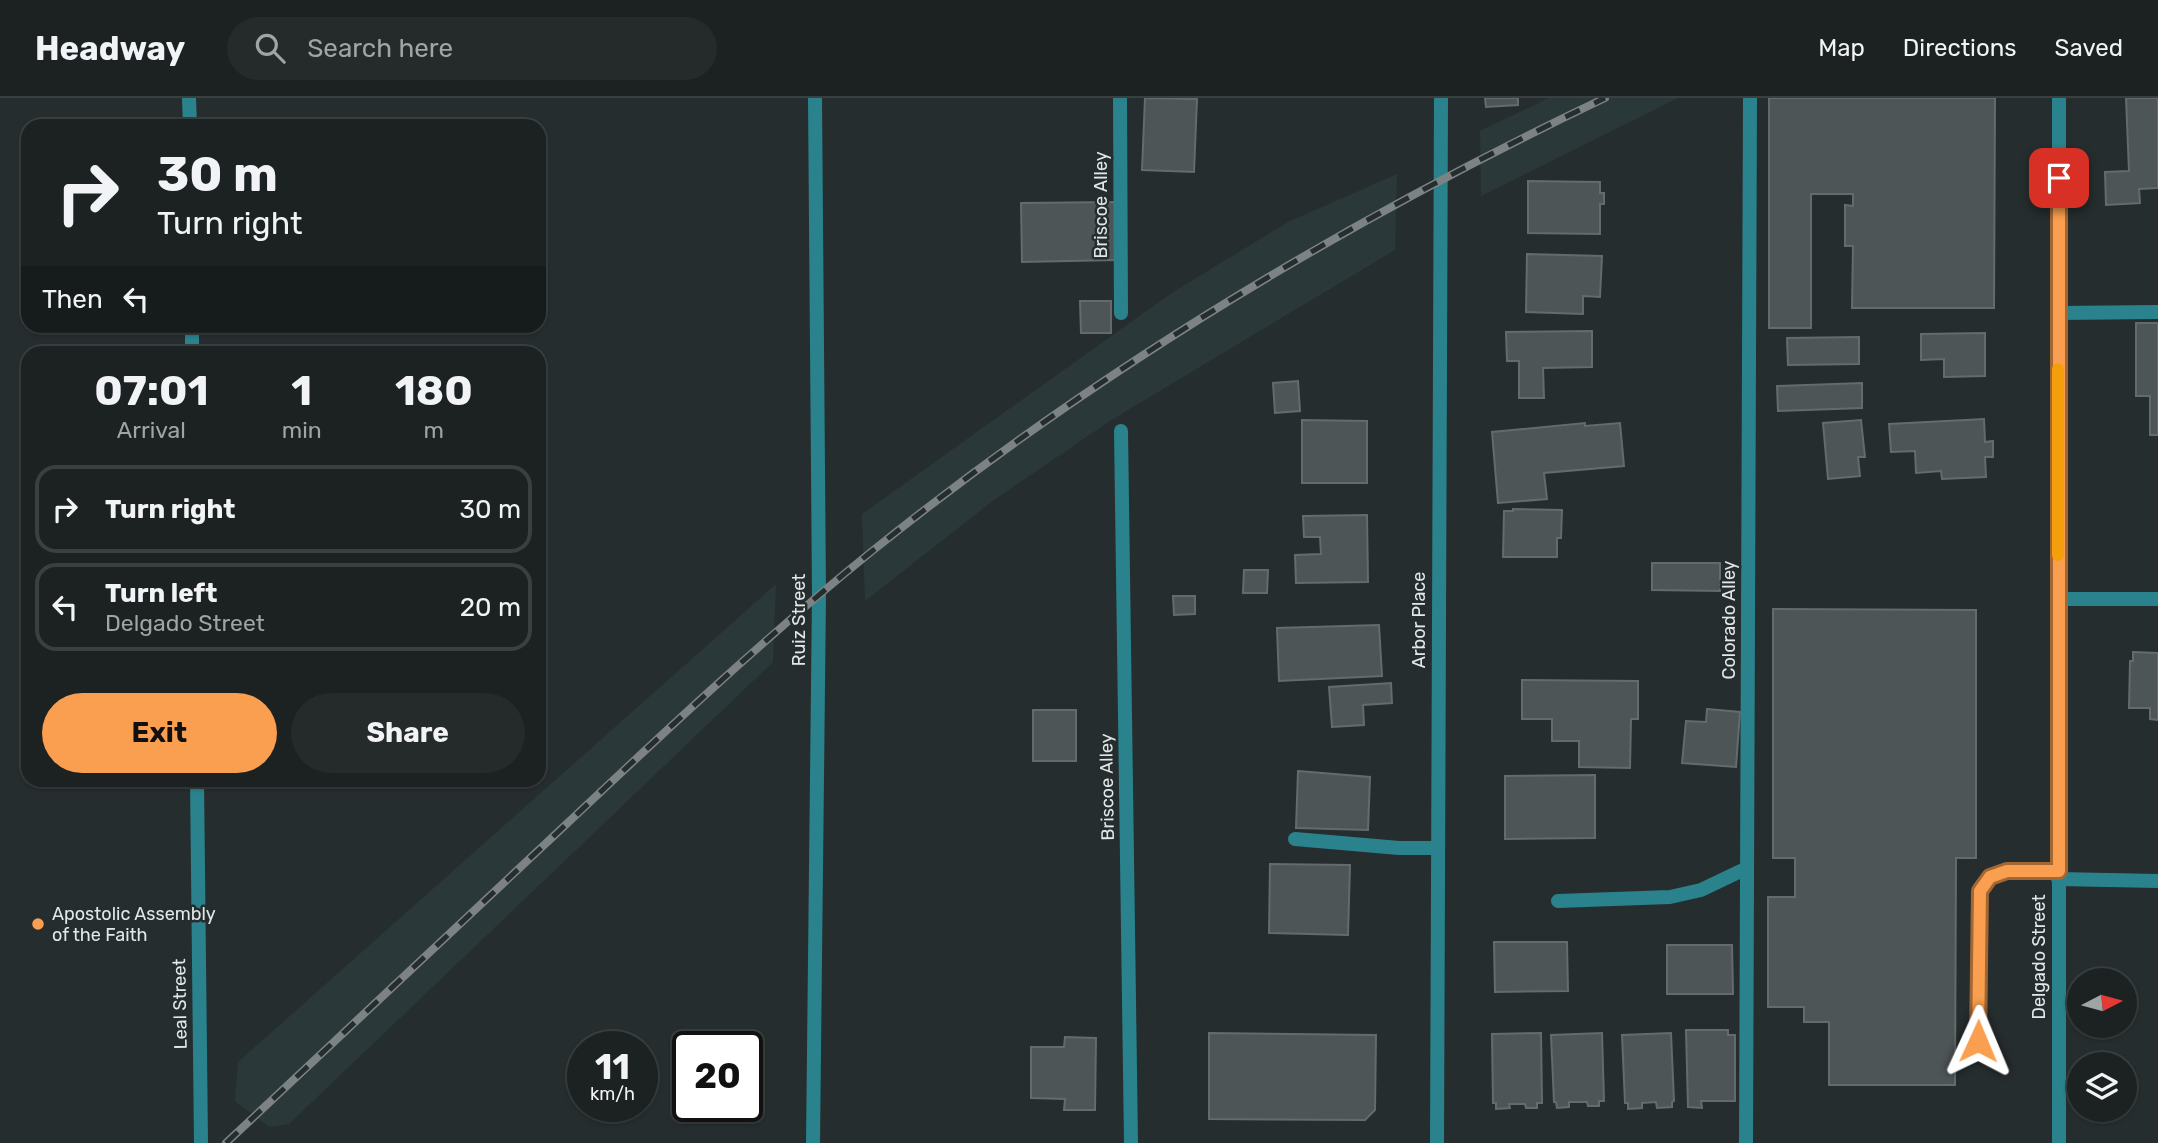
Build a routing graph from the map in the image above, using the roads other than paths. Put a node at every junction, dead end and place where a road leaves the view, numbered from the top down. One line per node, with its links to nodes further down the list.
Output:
1 (189, 98): 7 (street)
2 (815, 98): 23 (street, Ruiz Street)
3 (1120, 98): 9 (street, Briscoe Alley)
4 (1440, 98): 16 (street, Arbor Place)
5 (1750, 98): 17 (street, Colorado Alley)
6 (2059, 98): 10 (street, Delgado Street)
7 (190, 119)
8 (2158, 312): 10 (street)
9 (1121, 313)
10 (2058, 313): 12 (street, Delgado Street)
11 (1121, 431): 24 (street, Briscoe Alley)
12 (2058, 599): 13 (street); 18 (street, Delgado Street)
13 (2158, 599)
14 (197, 787): 22 (street, Leal Street)
15 (1295, 839): 16 (street)
16 (1437, 848): 25 (street, Arbor Place)
17 (1746, 869): 20 (street); 26 (street, Colorado Alley)
18 (2059, 875): 19 (street); 21 (street); 27 (street, Delgado Street)
19 (2158, 881)
20 (1558, 901)
21 (1978, 1041)
22 (201, 1143)
23 (813, 1143)
24 (1131, 1143)
25 (1437, 1143)
26 (1746, 1143)
27 (2059, 1143)

